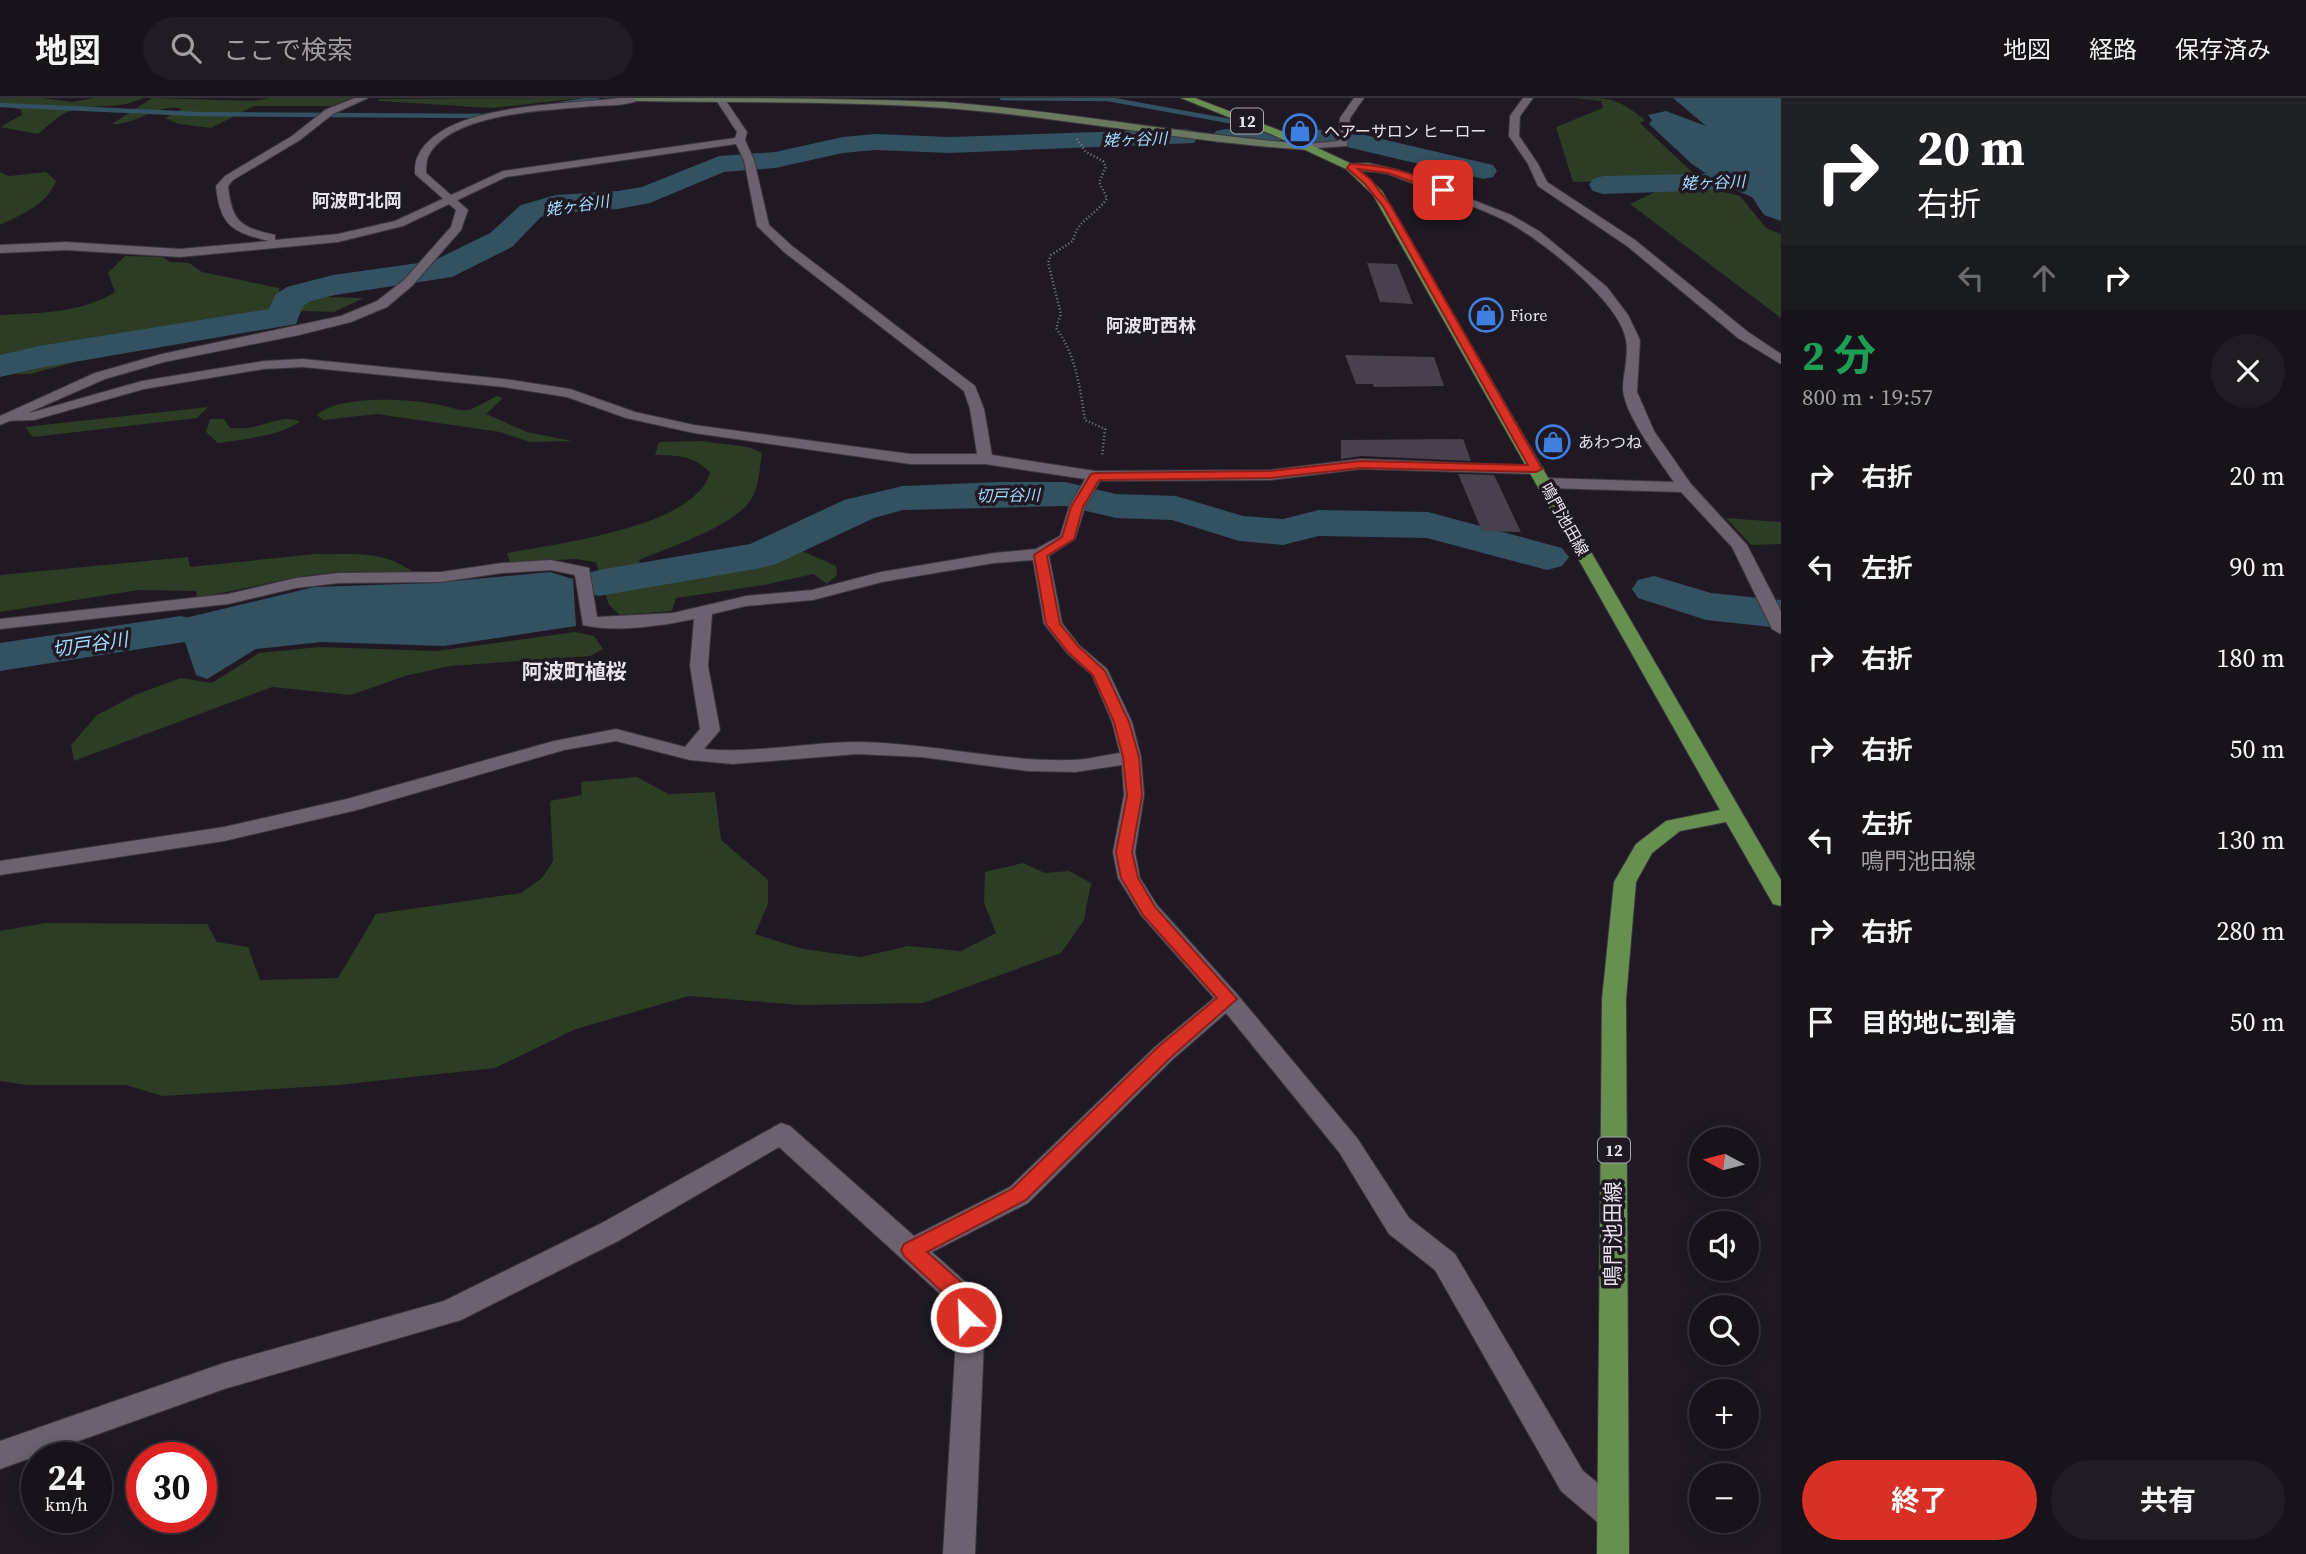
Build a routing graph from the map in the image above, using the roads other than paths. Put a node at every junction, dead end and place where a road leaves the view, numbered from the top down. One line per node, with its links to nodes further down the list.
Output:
1 (363, 98): 11 (street)
2 (638, 98): 6 (main road); 10 (street)
3 (1186, 98): 8 (main road, 鳴門池田線 / 12)
4 (1359, 98): 8 (street)
5 (1528, 98): 13 (street)
6 (721, 100): 7 (street); 8 (main road)
7 (740, 140): 10 (street); 15 (street)
8 (1307, 147): 9 (main road, 鳴門池田線 / 12)
9 (1350, 167): 16 (main road, 鳴門池田線 / 12); 19 (street)
10 (451, 197): 11 (street); 14 (street)
11 (281, 243): 12 (street)
12 (0, 249)
13 (1781, 360)
14 (4, 420): 15 (street)
15 (985, 459): 17 (street)
16 (1536, 469): 17 (street); 18 (main road, 鳴門池田線 / 12)
17 (1096, 477): 20 (street)
18 (1545, 483): 19 (street); 26 (main road, 鳴門池田線 / 12)
19 (1685, 487): 23 (street)
20 (1040, 555): 21 (street); 25 (street)
21 (703, 611): 22 (street); 24 (street)
22 (0, 624)
23 (1781, 629)
24 (690, 754): 25 (street); 27 (street)
25 (1131, 757): 29 (street)
26 (1733, 814): 28 (main road, 鳴門池田線 / 12); 32 (main road, 鳴門池田線 / 12)
27 (0, 868)
28 (1781, 899)
29 (1228, 999): 30 (street); 32 (street)
30 (911, 1250): 31 (street); 33 (street)
31 (0, 1455)
32 (1613, 1515): 34 (main road, 鳴門池田線 / 12)
33 (959, 1554)
34 (1613, 1554)

